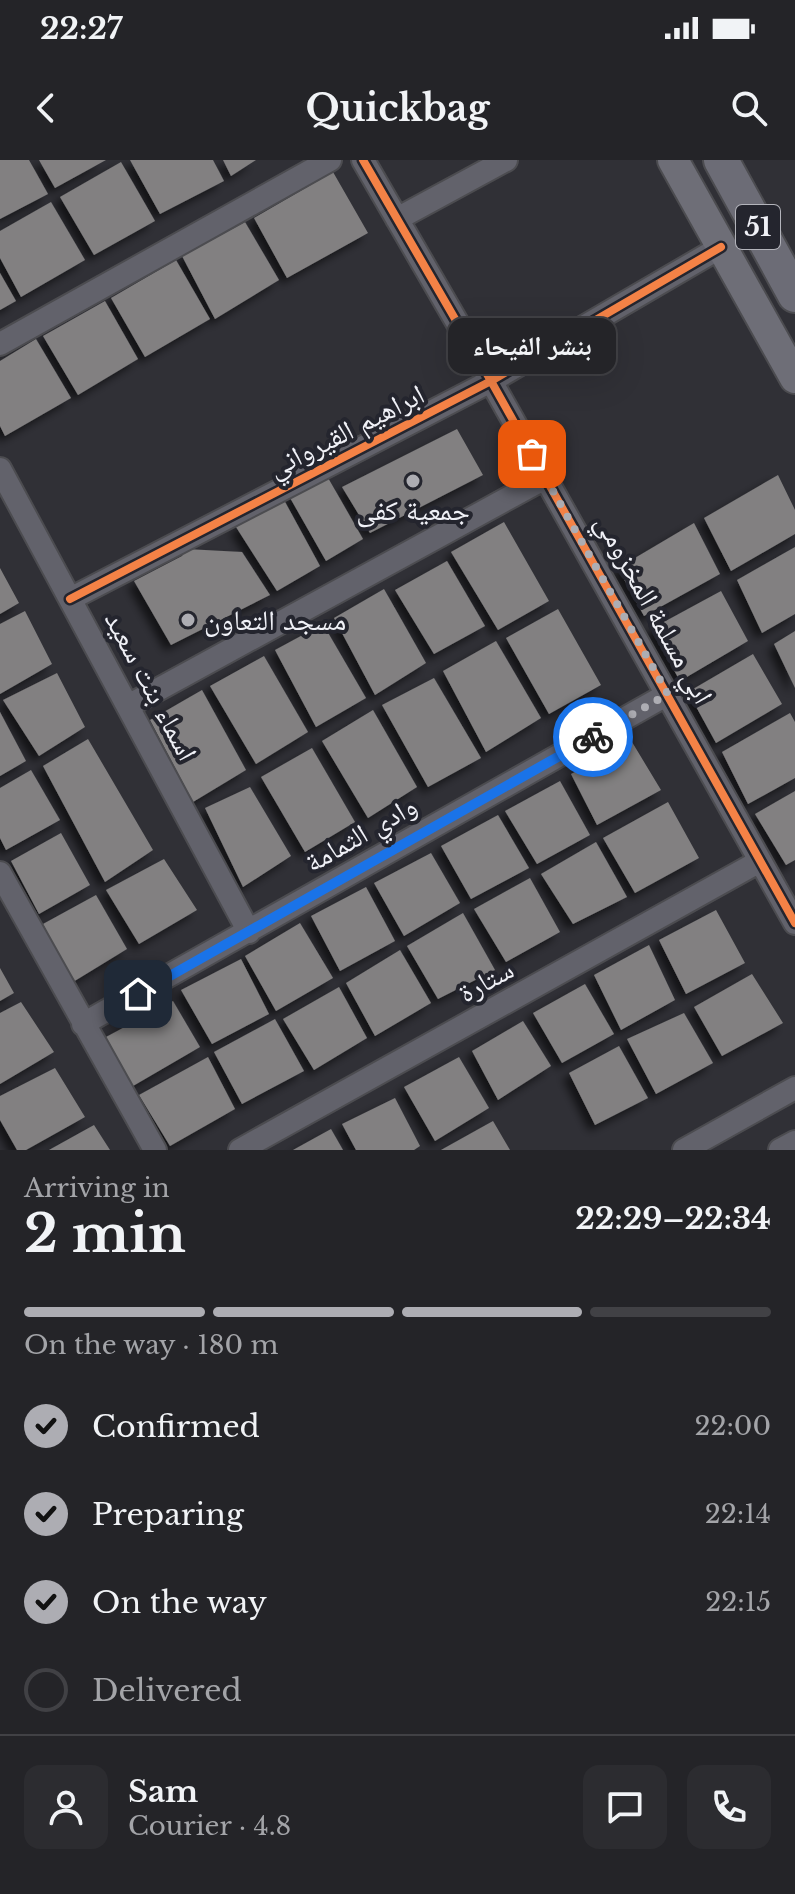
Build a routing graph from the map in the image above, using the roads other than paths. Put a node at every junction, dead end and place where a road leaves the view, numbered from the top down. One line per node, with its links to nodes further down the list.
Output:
1 (330, 160): 9 (street)
2 (363, 160): 6 (street, ابي مسلمة المخزومي)
3 (506, 160): 6 (street)
4 (673, 160): 7 (main road)
5 (721, 160): 8 (main road, 51)
6 (397, 219): 11 (street, ابي مسلمة المخزومي)
7 (721, 247): 10 (main road); 11 (street, ابراهيم القيرواني)
8 (795, 295)
9 (0, 344)
10 (795, 378)
11 (491, 381): 13 (street, ابي مسلمة المخزومي); 14 (street, ابراهيم القيرواني)
12 (0, 469): 14 (street, اسماء بنت سعيد)
13 (545, 478): 15 (street, ابي مسلمة المخزومي); 16 (street)
14 (70, 599): 16 (street, اسماء بنت سعيد)
15 (668, 694): 17 (street, ابي مسلمة المخزومي); 20 (street, وادي الثمامة)
16 (128, 706): 20 (street, اسماء بنت سعيد)
17 (760, 861): 19 (street, ابي مسلمة المخزومي); 25 (street, ستارة)
18 (0, 873): 21 (street)
19 (795, 923)
20 (249, 932): 21 (street, وادي الثمامة)
21 (83, 1024): 24 (street)
22 (795, 1088): 26 (street)
23 (795, 1142): 27 (street)
24 (155, 1150)
25 (240, 1150)
26 (684, 1150)
27 (780, 1150)

